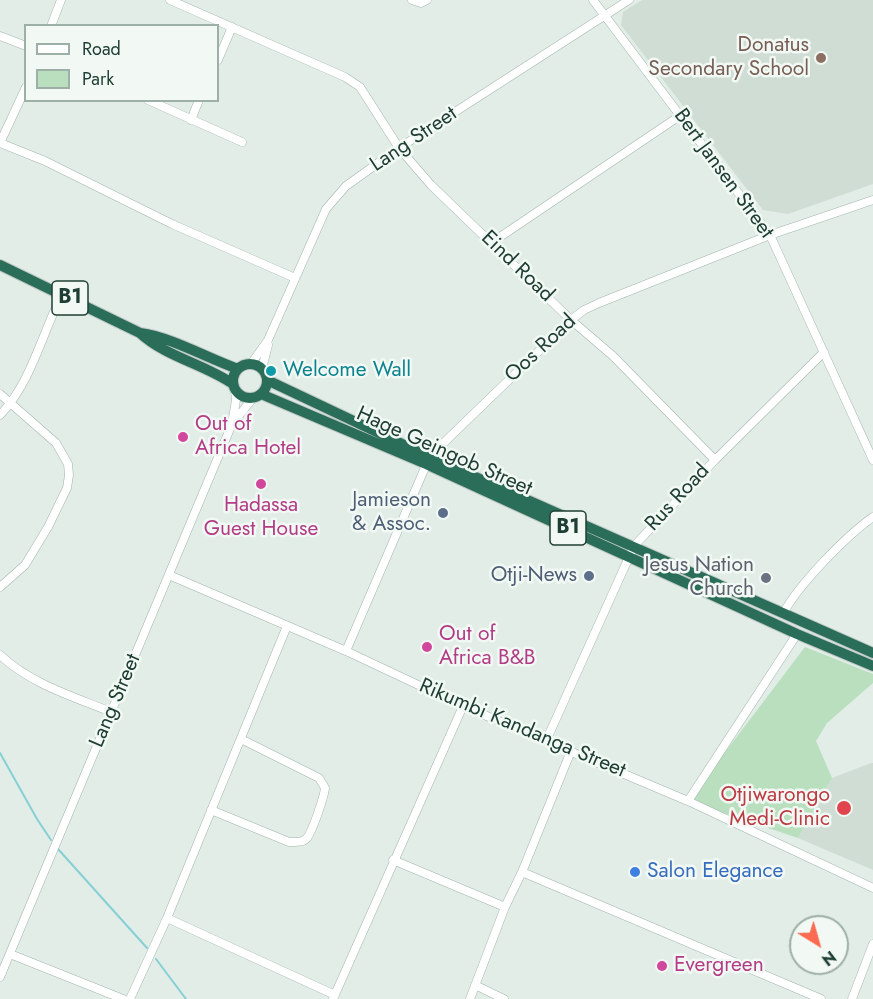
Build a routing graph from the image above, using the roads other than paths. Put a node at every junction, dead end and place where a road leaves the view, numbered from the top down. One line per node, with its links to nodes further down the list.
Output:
1 (62, 0): 9 (street)
2 (170, 0): 7 (street, Eind Road)
3 (412, 0): 4 (street)
4 (427, 0)
5 (593, 0): 8 (street, Bert Jansen Street)
6 (629, 0): 8 (street, Lang Street)
7 (180, 2): 10 (street, Eind Road)
8 (604, 15): 17 (street, Bert Jansen Street); 21 (street, Lang Street)
9 (52, 24)
10 (232, 27): 13 (street); 21 (street, Eind Road)
11 (0, 36): 12 (street)
12 (24, 44)
13 (219, 58)
14 (24, 91): 20 (street)
15 (152, 102): 18 (street)
16 (198, 102): 18 (street)
17 (681, 115): 23 (street, Bert Jansen Street); 24 (street)
18 (190, 120): 19 (street)
19 (242, 142)
20 (0, 143): 26 (street)
21 (399, 148): 24 (street, Eind Road); 26 (street, Lang Street)
22 (873, 200): 23 (street, Oos Road)
23 (770, 235): 28 (street, Oos Road); 31 (street, Bert Jansen Street)
24 (491, 243): 28 (street, Eind Road)
25 (0, 265): 27 (highway, B1)
26 (295, 278): 30 (street, Lang Street)
27 (62, 294): 29 (highway, B1); 39 (street)
28 (571, 320): 42 (street, Oos Road); 43 (street, Eind Road)
29 (140, 333): 33 (highway, B1); 36 (highway, B1)
30 (268, 340): 32 (street, Lang Street); 34 (street, Lang Street)
31 (824, 352): 43 (street, Rus Road); 44 (street, Bert Jansen Street)
32 (251, 364): 33 (highway); 34 (highway)
33 (238, 369): 36 (highway)
34 (262, 369): 35 (highway)
35 (267, 380): 38 (highway); 42 (highway, Hage Geingob Street / B1)
36 (234, 387): 38 (highway, Hage Geingob Street / B1); 41 (street, Lang Street)
37 (0, 394): 39 (street)
38 (257, 396): 41 (street, Lang Street); 42 (highway, Hage Geingob Street / B1)
39 (11, 403): 40 (street); 49 (street)
40 (0, 415)
41 (232, 424): 48 (street, Lang Street)
42 (428, 460): 46 (highway, Hage Geingob Street / B1); 47 (highway, Hage Geingob Street / B1); 53 (street, Oos Road)
43 (715, 460): 46 (street, Rus Road)
44 (873, 460)
45 (873, 517): 50 (street)
46 (634, 546): 47 (street, Rus Road); 50 (highway, Hage Geingob Street / B1)
47 (629, 556): 52 (highway, Hage Geingob Street / B1); 60 (street, Rus Road)
48 (169, 575): 51 (street, Rikumbi Kandanga Street); 58 (street, Lang Street)
49 (0, 586)
50 (783, 614): 54 (highway, Hage Geingob Street / B1)
51 (287, 626): 53 (street, Rikumbi Kandanga Street); 59 (street)
52 (797, 634): 56 (highway, Hage Geingob Street / B1); 62 (street)
53 (346, 651): 57 (street, Rikumbi Kandanga Street)
54 (873, 653)
55 (0, 655): 58 (street)
56 (873, 666)
57 (463, 705): 60 (street, Rikumbi Kandanga Street); 64 (street)
58 (111, 712): 70 (street, Lang Street)
59 (241, 739): 63 (street); 63 (street)
60 (546, 741): 61 (street, Rikumbi Kandanga Street)
61 (571, 751): 62 (street, Rikumbi Kandanga Street); 65 (street)
62 (688, 801): 66 (street, Rikumbi Kandanga Street)
63 (211, 810): 68 (street)
64 (393, 860): 67 (street); 73 (street)
65 (522, 872): 67 (street); 78 (street)
66 (873, 888)
67 (505, 907): 72 (street)
68 (167, 918): 73 (street); 75 (street)
69 (873, 944): 79 (street)
70 (10, 954): 71 (street, Lang Street); 74 (street)
71 (0, 977)
72 (475, 986): 76 (street); 77 (street)
73 (334, 997)
74 (123, 999)
75 (130, 999)
76 (470, 999)
77 (504, 999)
78 (821, 999)
79 (852, 999)

